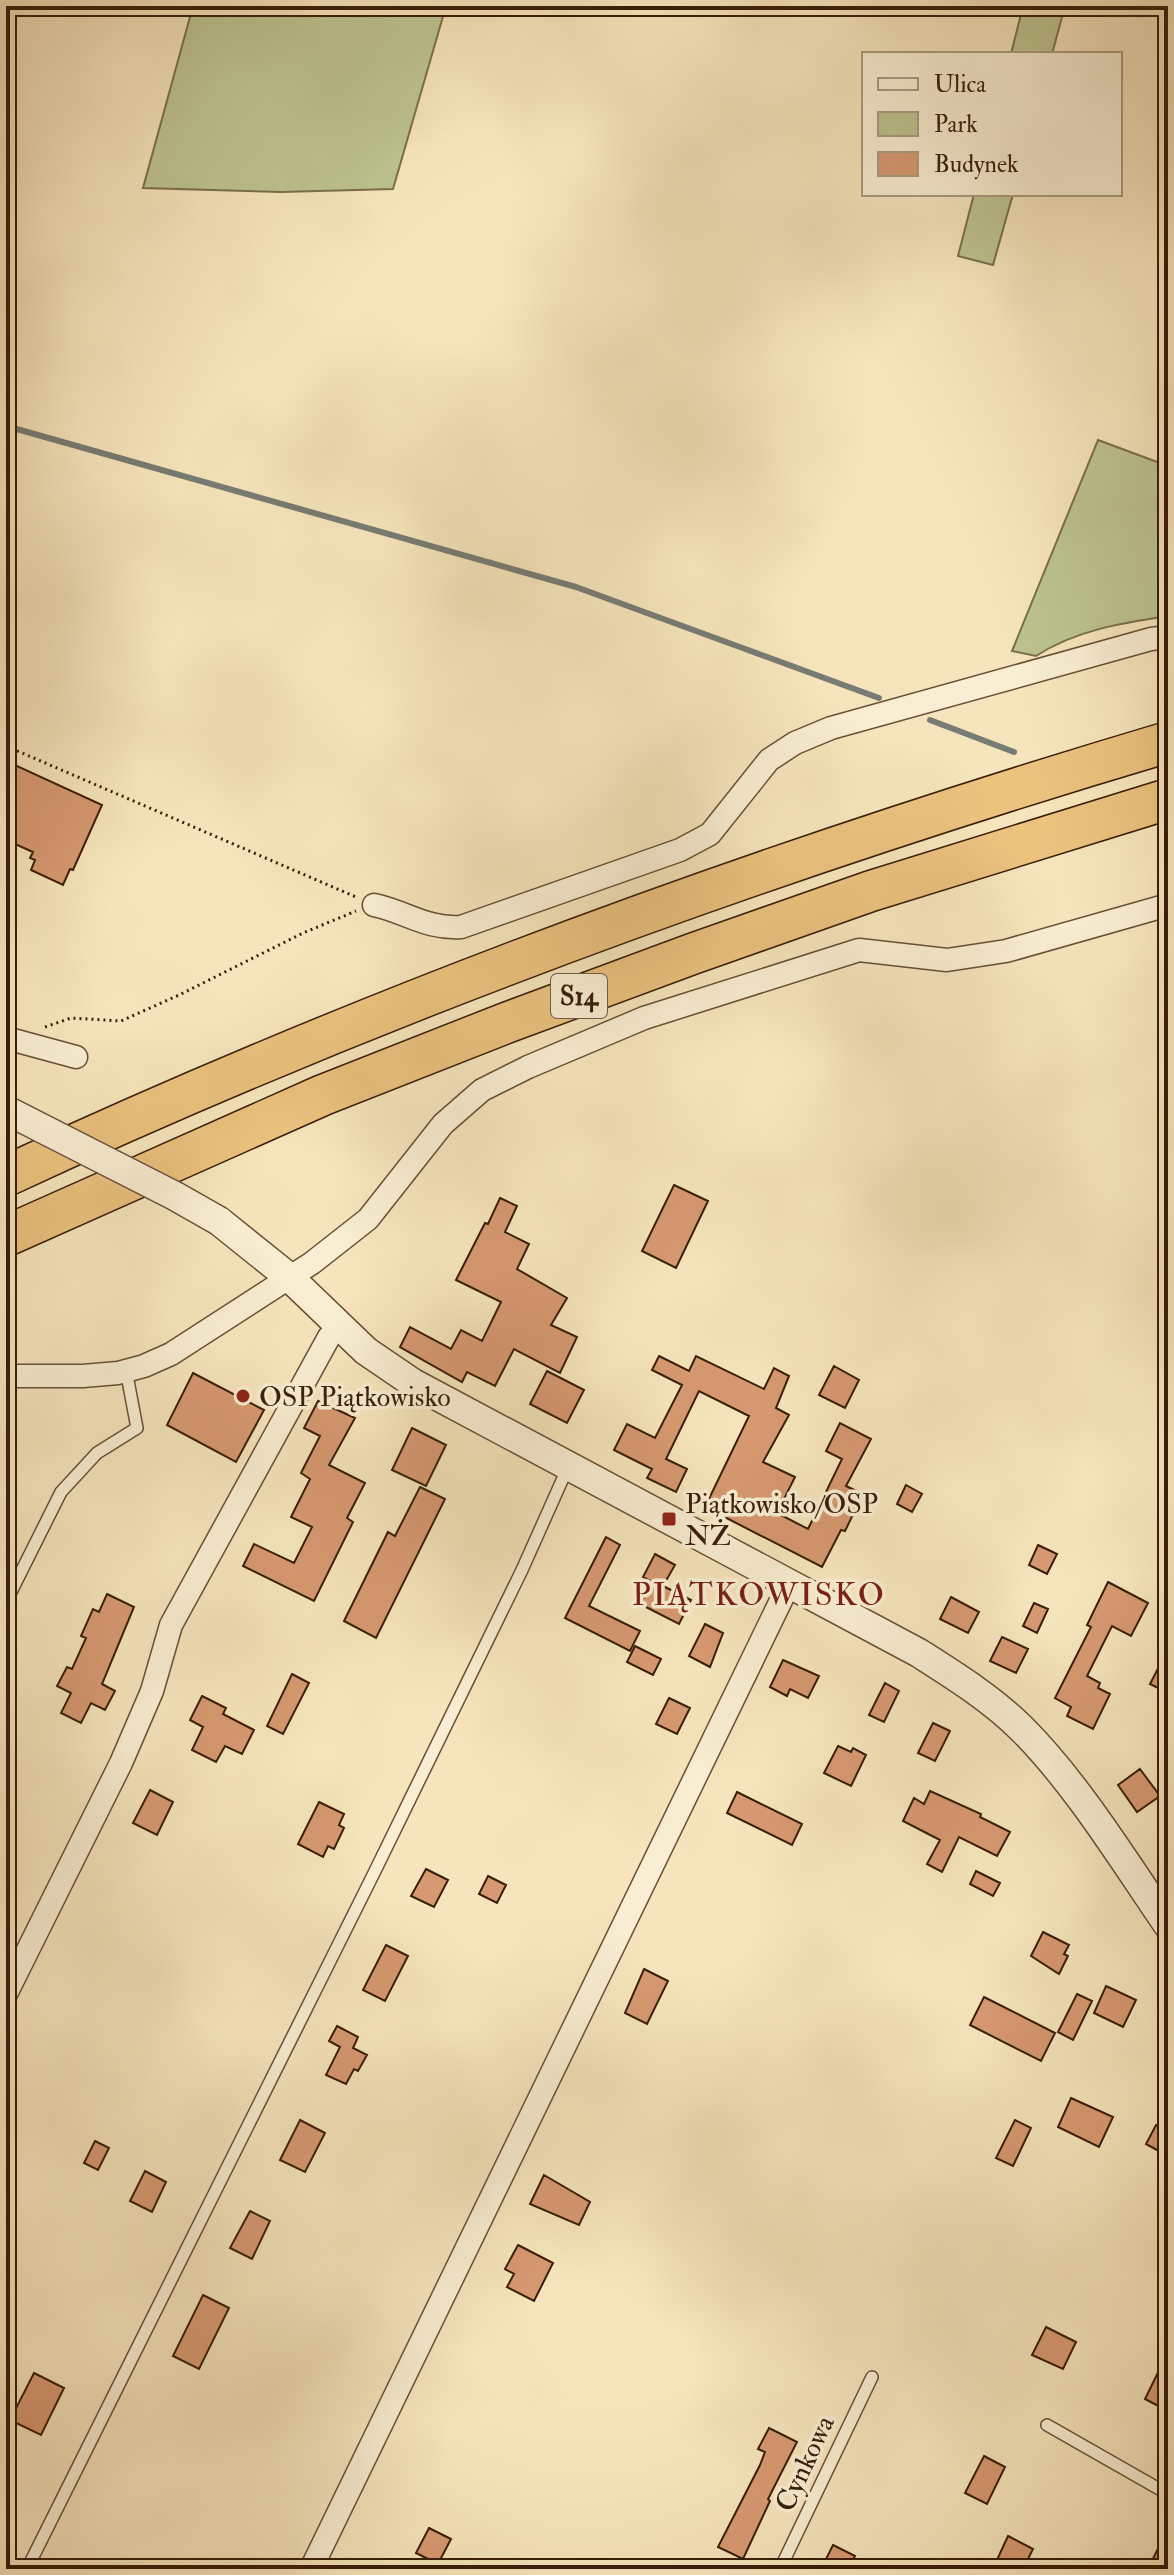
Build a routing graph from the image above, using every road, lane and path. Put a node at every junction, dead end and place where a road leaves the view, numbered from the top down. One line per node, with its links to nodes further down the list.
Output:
1 (1168, 637): 5 (street)
2 (1168, 742): 10 (highway, S14)
3 (6, 746): 5 (path)
4 (1168, 799): 11 (highway, S14)
5 (374, 905): 7 (path)
6 (1168, 905): 12 (street)
7 (7, 1038): 8 (street)
8 (76, 1057)
9 (6, 1110): 12 (street, bridge)
10 (6, 1176)
11 (6, 1236)
12 (290, 1278): 14 (street); 16 (street)
13 (329, 1337): 20 (street)
14 (126, 1370): 15 (street); 18 (lane)
15 (6, 1376)
16 (568, 1467): 17 (street); 24 (lane)
17 (789, 1584): 19 (street); 25 (street)
18 (6, 1602)
19 (1168, 1925)
20 (6, 1994)
21 (872, 2377): 26 (lane, Cynkowa)
22 (1047, 2425): 23 (lane)
23 (1168, 2494)
24 (27, 2569)
25 (311, 2569)
26 (780, 2569)

